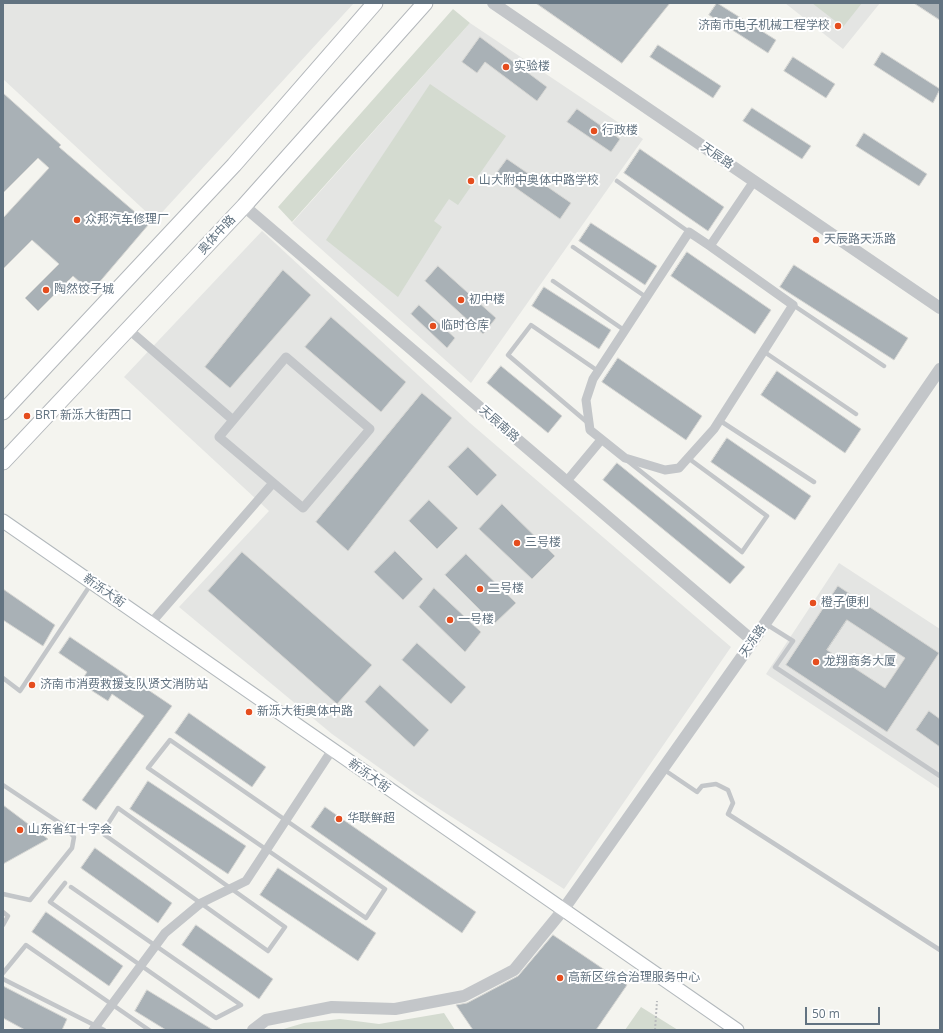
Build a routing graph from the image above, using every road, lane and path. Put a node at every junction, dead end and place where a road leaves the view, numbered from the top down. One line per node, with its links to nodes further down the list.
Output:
1 (375, 3): 20 (main road)
2 (425, 3): 6 (main road, 奥体中路)
3 (493, 3): 5 (street, 天辰路)
4 (617, 181): 7 (lane)
5 (754, 181): 8 (street); 13 (street, 天辰路)
6 (244, 206): 14 (main road, 奥体中路); 29 (street, 天辰南路)
7 (689, 232): 8 (street); 11 (street)
8 (710, 246): 12 (street)
9 (573, 247): 11 (lane)
10 (553, 281): 15 (lane)
11 (646, 297): 15 (street)
12 (793, 305): 16 (street); 17 (lane)
13 (940, 308)
14 (128, 329): 22 (street); 28 (main road, 奥体中路)
15 (624, 330): 19 (street)
16 (763, 351): 21 (lane); 23 (street)
17 (884, 366)
18 (940, 369): 35 (street, 天泺路)
19 (598, 371): 24 (street); 24 (lane)
20 (3, 412)
21 (856, 414)
22 (233, 420): 31 (street); 31 (street)
23 (719, 420): 27 (street); 30 (lane)
24 (589, 424): 25 (street)
25 (601, 440): 26 (street); 29 (street)
26 (625, 458): 27 (street); 27 (lane)
27 (688, 458)
28 (3, 462)
29 (566, 482): 36 (street, 天辰南路)
30 (814, 482)
31 (273, 483): 34 (street)
32 (3, 521): 33 (main road, 新泺大街)
33 (92, 583): 34 (main road, 新泺大街); 37 (lane)
34 (151, 623): 38 (main road, 新泺大街)
35 (765, 624): 36 (street, 天泺路); 40 (lane)
36 (753, 641): 39 (street, 天泺路)
37 (3, 678)
38 (332, 750): 42 (street); 49 (main road, 新泺大街)
39 (663, 769): 49 (street, 天泺路); 53 (lane)
40 (940, 776)
41 (3, 785): 47 (lane)
42 (286, 820): 43 (street); 43 (lane); 43 (lane)
43 (267, 850): 46 (street)
44 (65, 883): 54 (lane)
45 (71, 887): 52 (lane)
46 (231, 888): 48 (street); 48 (lane); 48 (lane)
47 (3, 894)
48 (201, 903): 52 (street)
49 (563, 910): 61 (street, 天泺路); 63 (main road, 新泺大街)
50 (3, 912): 51 (lane)
51 (3, 924)
52 (156, 945): 54 (street); 54 (lane)
53 (940, 950)
54 (140, 965): 58 (street)
55 (3, 974): 58 (lane)
56 (3, 979): 59 (lane)
57 (657, 1001): 62 (path)
58 (112, 1005): 59 (street); 60 (lane)
59 (98, 1029)
60 (149, 1030)
61 (253, 1030)
62 (655, 1030)
63 (737, 1030)

